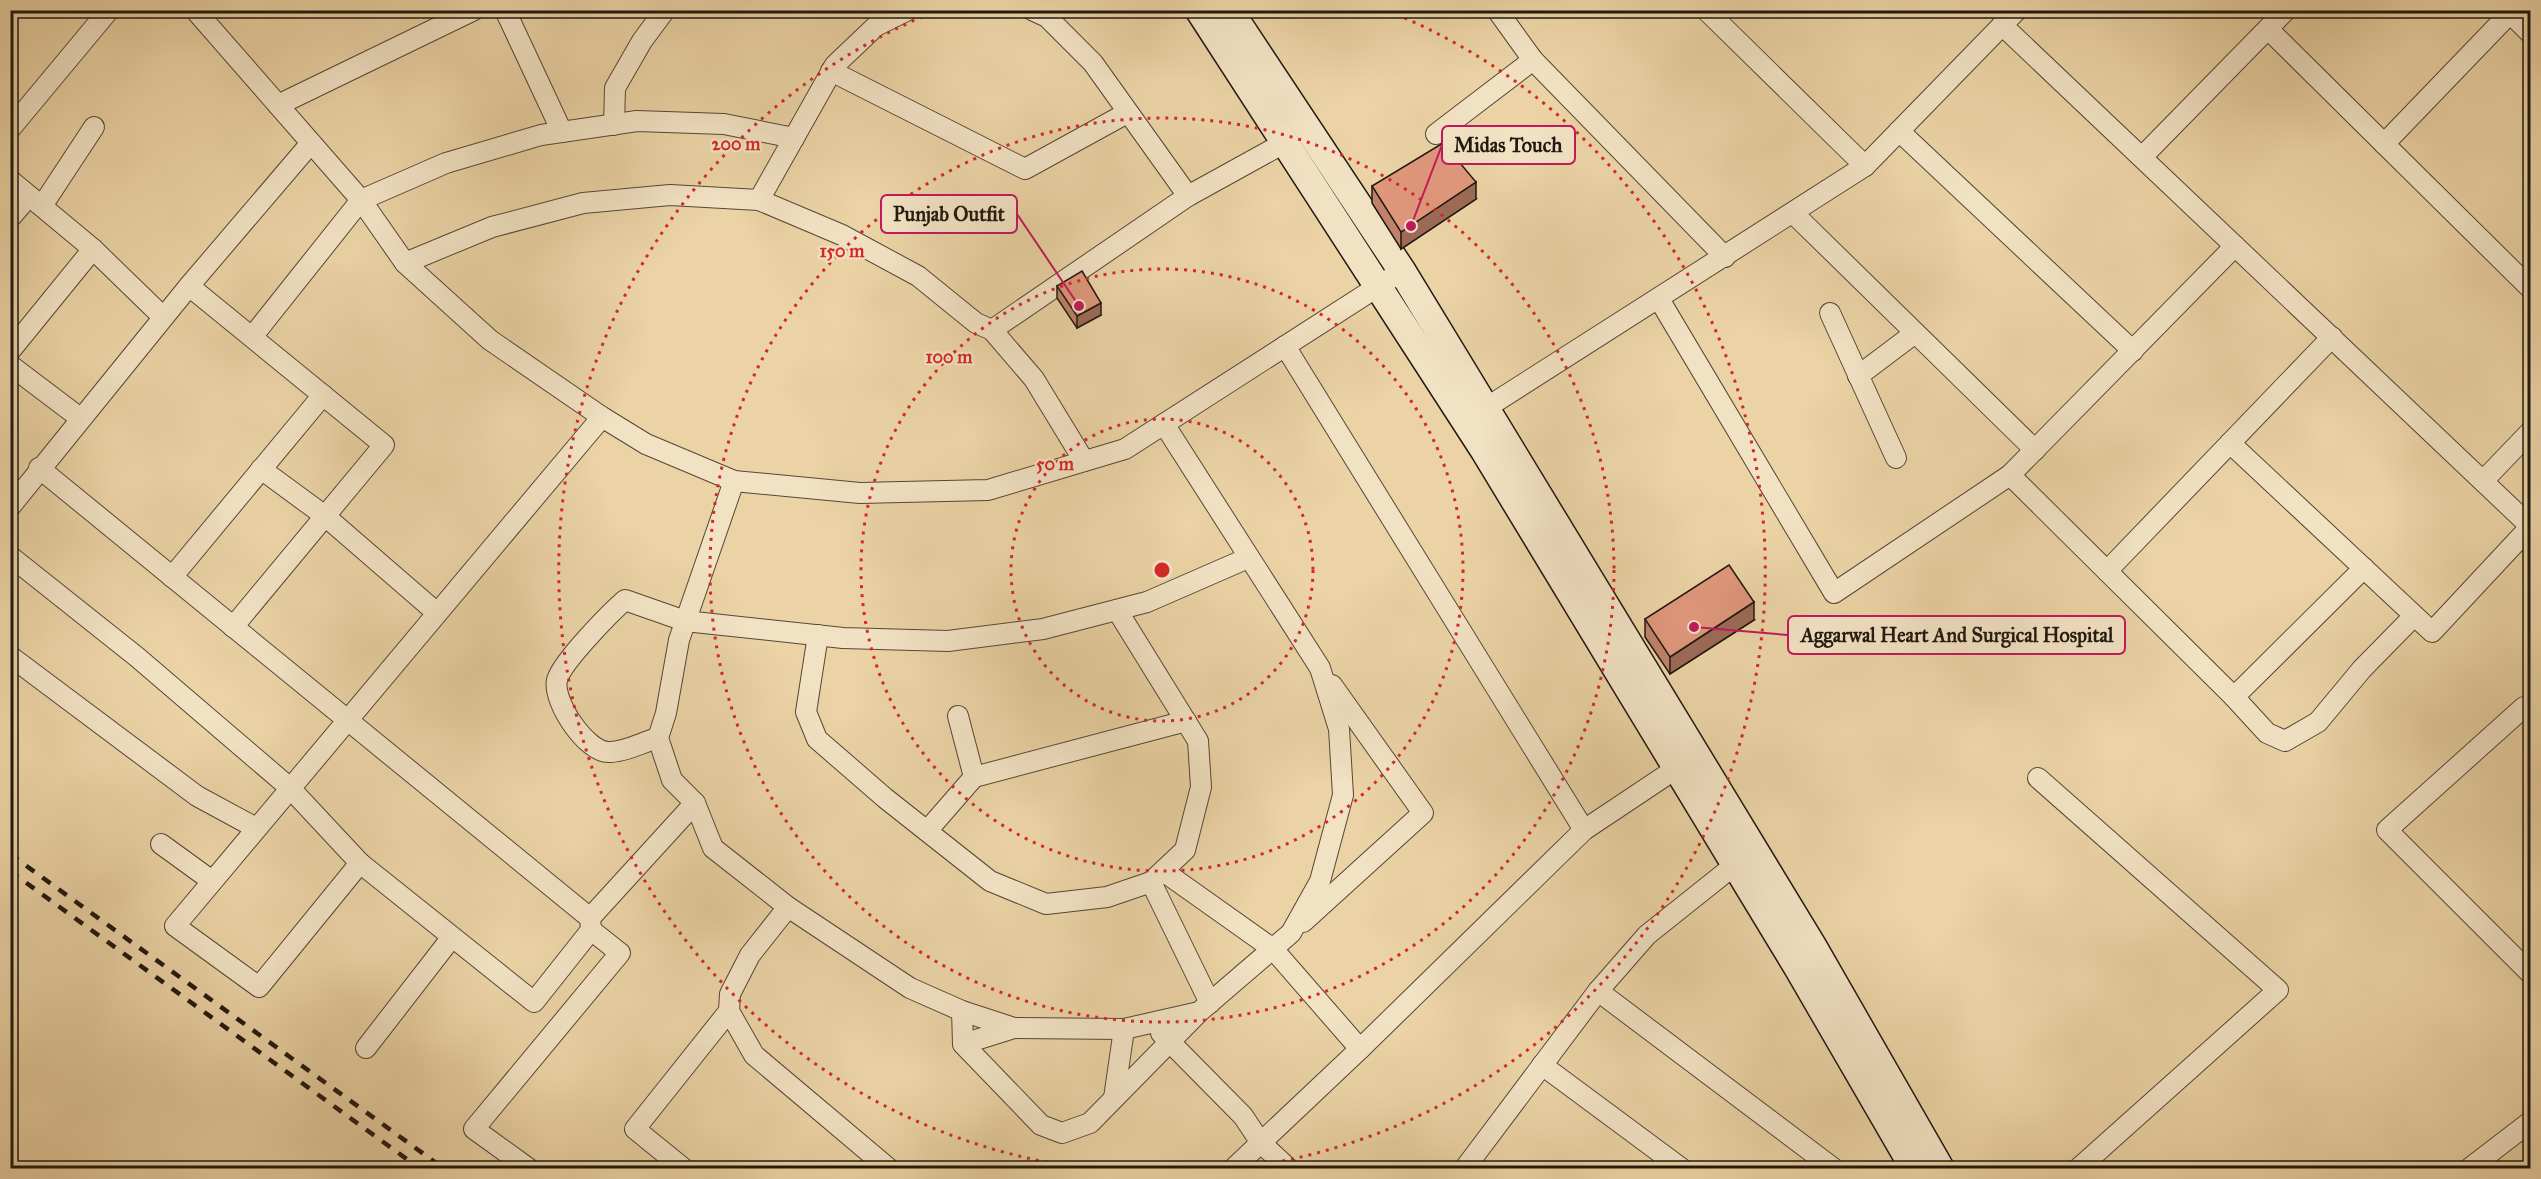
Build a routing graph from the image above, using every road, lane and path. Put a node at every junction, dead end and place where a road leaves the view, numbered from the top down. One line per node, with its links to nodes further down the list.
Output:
1 (109, 10): 24 (street)
2 (195, 10): 20 (street)
3 (474, 10): 20 (street)
4 (505, 10): 26 (street)
5 (664, 10): 22 (street)
6 (908, 10): 19 (street)
7 (1032, 10): 21 (street)
8 (1199, 10): 30 (main road)
9 (1229, 10): 45 (main road)
10 (1497, 10): 18 (street)
11 (1706, 10): 33 (street)
12 (2017, 10): 15 (street)
13 (2286, 10): 16 (street)
14 (2512, 12): 17 (street); 31 (street)
15 (2002, 25): 25 (street); 32 (street)
16 (2268, 29): 31 (street); 32 (street)
17 (2530, 33)
18 (1533, 60): 27 (street); 43 (street)
19 (831, 71): 21 (street); 28 (street)
20 (278, 105): 29 (street)
21 (1127, 113): 35 (street)
22 (614, 125): 26 (street); 28 (street)
23 (94, 127): 38 (street)
24 (10, 129)
25 (1899, 131): 33 (street); 58 (street)
26 (562, 132): 36 (street)
27 (1436, 134)
28 (794, 138): 37 (street)
29 (311, 143): 36 (street); 46 (street)
30 (1284, 143): 35 (street); 47 (main road)
31 (2384, 144): 48 (street)
32 (2142, 157): 41 (street)
33 (1864, 166): 39 (street)
34 (10, 180): 38 (street)
35 (1188, 196): 52 (street)
36 (361, 200): 44 (street); 55 (street)
37 (759, 200): 44 (street); 52 (street)
38 (35, 201): 40 (street); 42 (street)
39 (1793, 213): 43 (street); 53 (street)
40 (10, 218)
41 (2235, 246): 54 (street); 58 (street)
42 (93, 249): 51 (street); 57 (street)
43 (1725, 257): 49 (street)
44 (405, 263): 63 (street)
45 (1402, 271): 47 (street); 62 (main road)
46 (189, 286): 51 (street); 55 (street)
47 (1378, 286): 56 (street); 62 (main road)
48 (2530, 288)
49 (1659, 299): 62 (street); 73 (street)
50 (1830, 313): 60 (street)
51 (163, 317): 64 (street)
52 (992, 330): 70 (street)
53 (1915, 333): 60 (street); 68 (street)
54 (2332, 337): 67 (street); 75 (street)
55 (252, 338): 61 (street)
56 (1285, 346): 65 (street); 104 (street)
57 (10, 351)
58 (2133, 351): 68 (street)
59 (10, 365): 64 (street)
60 (1858, 376): 69 (street)
61 (323, 395): 72 (street); 77 (street)
62 (1476, 415): 98 (main road); 141 (main road)
63 (602, 417): 74 (street); 85 (street)
64 (80, 418): 71 (street)
65 (1164, 424): 70 (street); 80 (street)
66 (2530, 432): 75 (street)
67 (2230, 443): 81 (street); 82 (street)
68 (2035, 450): 73 (street)
69 (1896, 458)
70 (1084, 461): 74 (street)
71 (39, 468): 76 (street); 83 (street)
72 (261, 470): 77 (street); 83 (street)
73 (2010, 475): 82 (street)
74 (734, 481): 87 (street)
75 (2483, 481): 78 (street)
76 (10, 507)
77 (325, 516): 85 (street); 88 (street)
78 (2530, 527): 86 (street)
79 (10, 556): 101 (street)
80 (1248, 558): 84 (street); 91 (street)
81 (2364, 568): 86 (street); 92 (street)
82 (2107, 571): 92 (street)
83 (172, 577): 88 (street)
84 (1117, 610): 89 (street); 96 (street)
85 (437, 613): 95 (street)
86 (2414, 616): 92 (street)
87 (685, 621): 89 (street); 97 (street); 97 (street)
88 (233, 627): 95 (street)
89 (818, 635): 105 (street)
90 (10, 656): 103 (street)
91 (1320, 668): 113 (street); 113 (street)
92 (2234, 697)
93 (2530, 714): 116 (street)
94 (958, 716): 99 (street)
95 (347, 720): 101 (street); 112 (street)
96 (1186, 721): 99 (street); 109 (street)
97 (658, 738): 102 (street)
98 (1677, 768): 104 (street); 108 (main road)
99 (974, 777): 105 (street)
100 (2038, 778): 142 (street)
101 (290, 788): 103 (street); 107 (street)
102 (695, 803): 111 (street); 112 (street)
103 (256, 828): 110 (street)
104 (1584, 830): 127 (street)
105 (927, 831): 109 (street)
106 (161, 844): 110 (street)
107 (360, 863): 110 (street); 114 (street)
108 (1736, 864): 117 (street); 140 (main road)
109 (1157, 876): 115 (street); 118 (street)
110 (212, 881)
111 (788, 907): 119 (street); 120 (street)
112 (590, 924): 114 (street); 132 (street)
113 (1291, 933): 115 (street)
114 (452, 937): 126 (street)
115 (1273, 950): 118 (street); 127 (street)
116 (2530, 973)
117 (1598, 991): 128 (street); 139 (street)
118 (1205, 1007): 121 (street); 124 (street)
119 (729, 1011): 133 (street); 134 (street)
120 (962, 1011): 122 (street); 125 (street)
121 (1150, 1023): 123 (street); 124 (street)
122 (1014, 1028): 123 (street); 125 (street)
123 (1124, 1029): 129 (street)
124 (1170, 1042): 129 (street); 131 (street)
125 (963, 1044): 129 (street)
126 (366, 1048)
127 (1360, 1049): 131 (street)
128 (1542, 1065): 137 (street); 138 (street)
129 (1114, 1098)
130 (2530, 1122): 143 (street)
131 (1261, 1143): 135 (street); 136 (street)
132 (528, 1168)
133 (683, 1168)
134 (888, 1168)
135 (1234, 1168)
136 (1288, 1168)
137 (1465, 1168)
138 (1681, 1168)
139 (1833, 1168)
140 (1914, 1168)
141 (1940, 1168)
142 (2079, 1168)
143 (2470, 1168)

